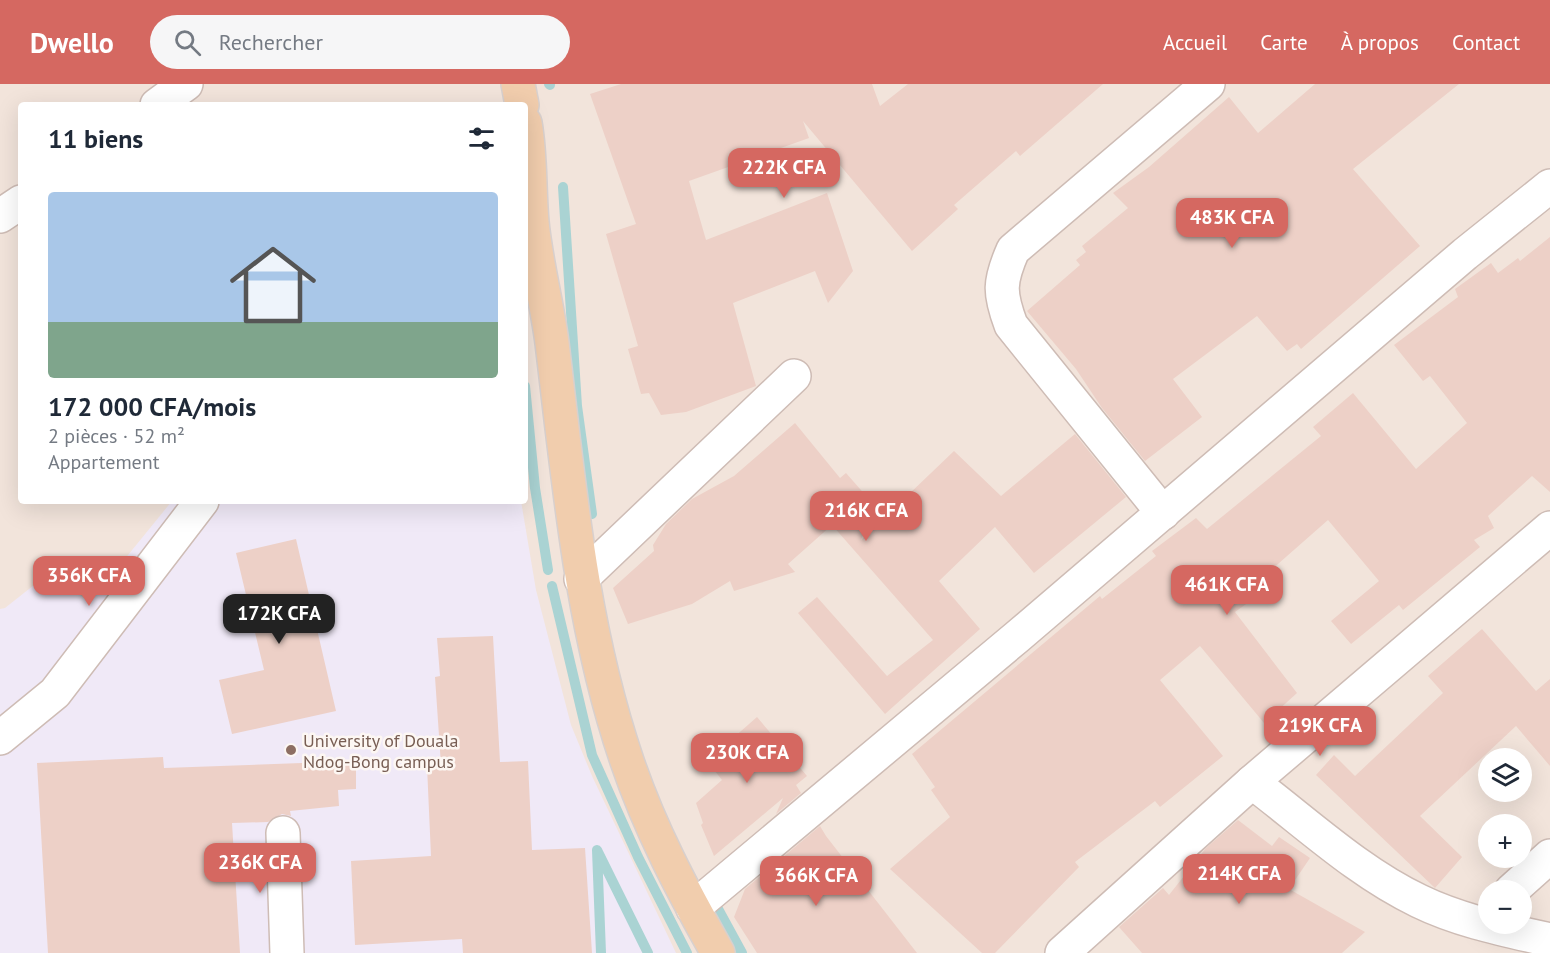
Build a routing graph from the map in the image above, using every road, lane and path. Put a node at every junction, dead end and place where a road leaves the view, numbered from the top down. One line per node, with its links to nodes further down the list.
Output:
1 (186, 84): 4 (street)
2 (518, 84): 5 (main road)
3 (1208, 84): 13 (street)
4 (161, 102)
5 (521, 102)
6 (528, 138): 10 (main road)
7 (1550, 186): 13 (street)
8 (18, 204): 9 (street)
9 (0, 216)
10 (529, 225): 15 (main road)
11 (794, 376): 15 (street)
12 (200, 504): 16 (street)
13 (1163, 513): 21 (street)
14 (1550, 528): 17 (street)
15 (581, 579): 21 (main road)
16 (0, 738)
17 (1252, 782): 22 (street); 27 (street)
18 (283, 833): 25 (street)
19 (1550, 855): 20 (street)
20 (1523, 880)
21 (693, 908): 26 (main road)
22 (1478, 916)
23 (1532, 934): 24 (street)
24 (1550, 940)
25 (287, 953)
26 (718, 953)
27 (1062, 953)

